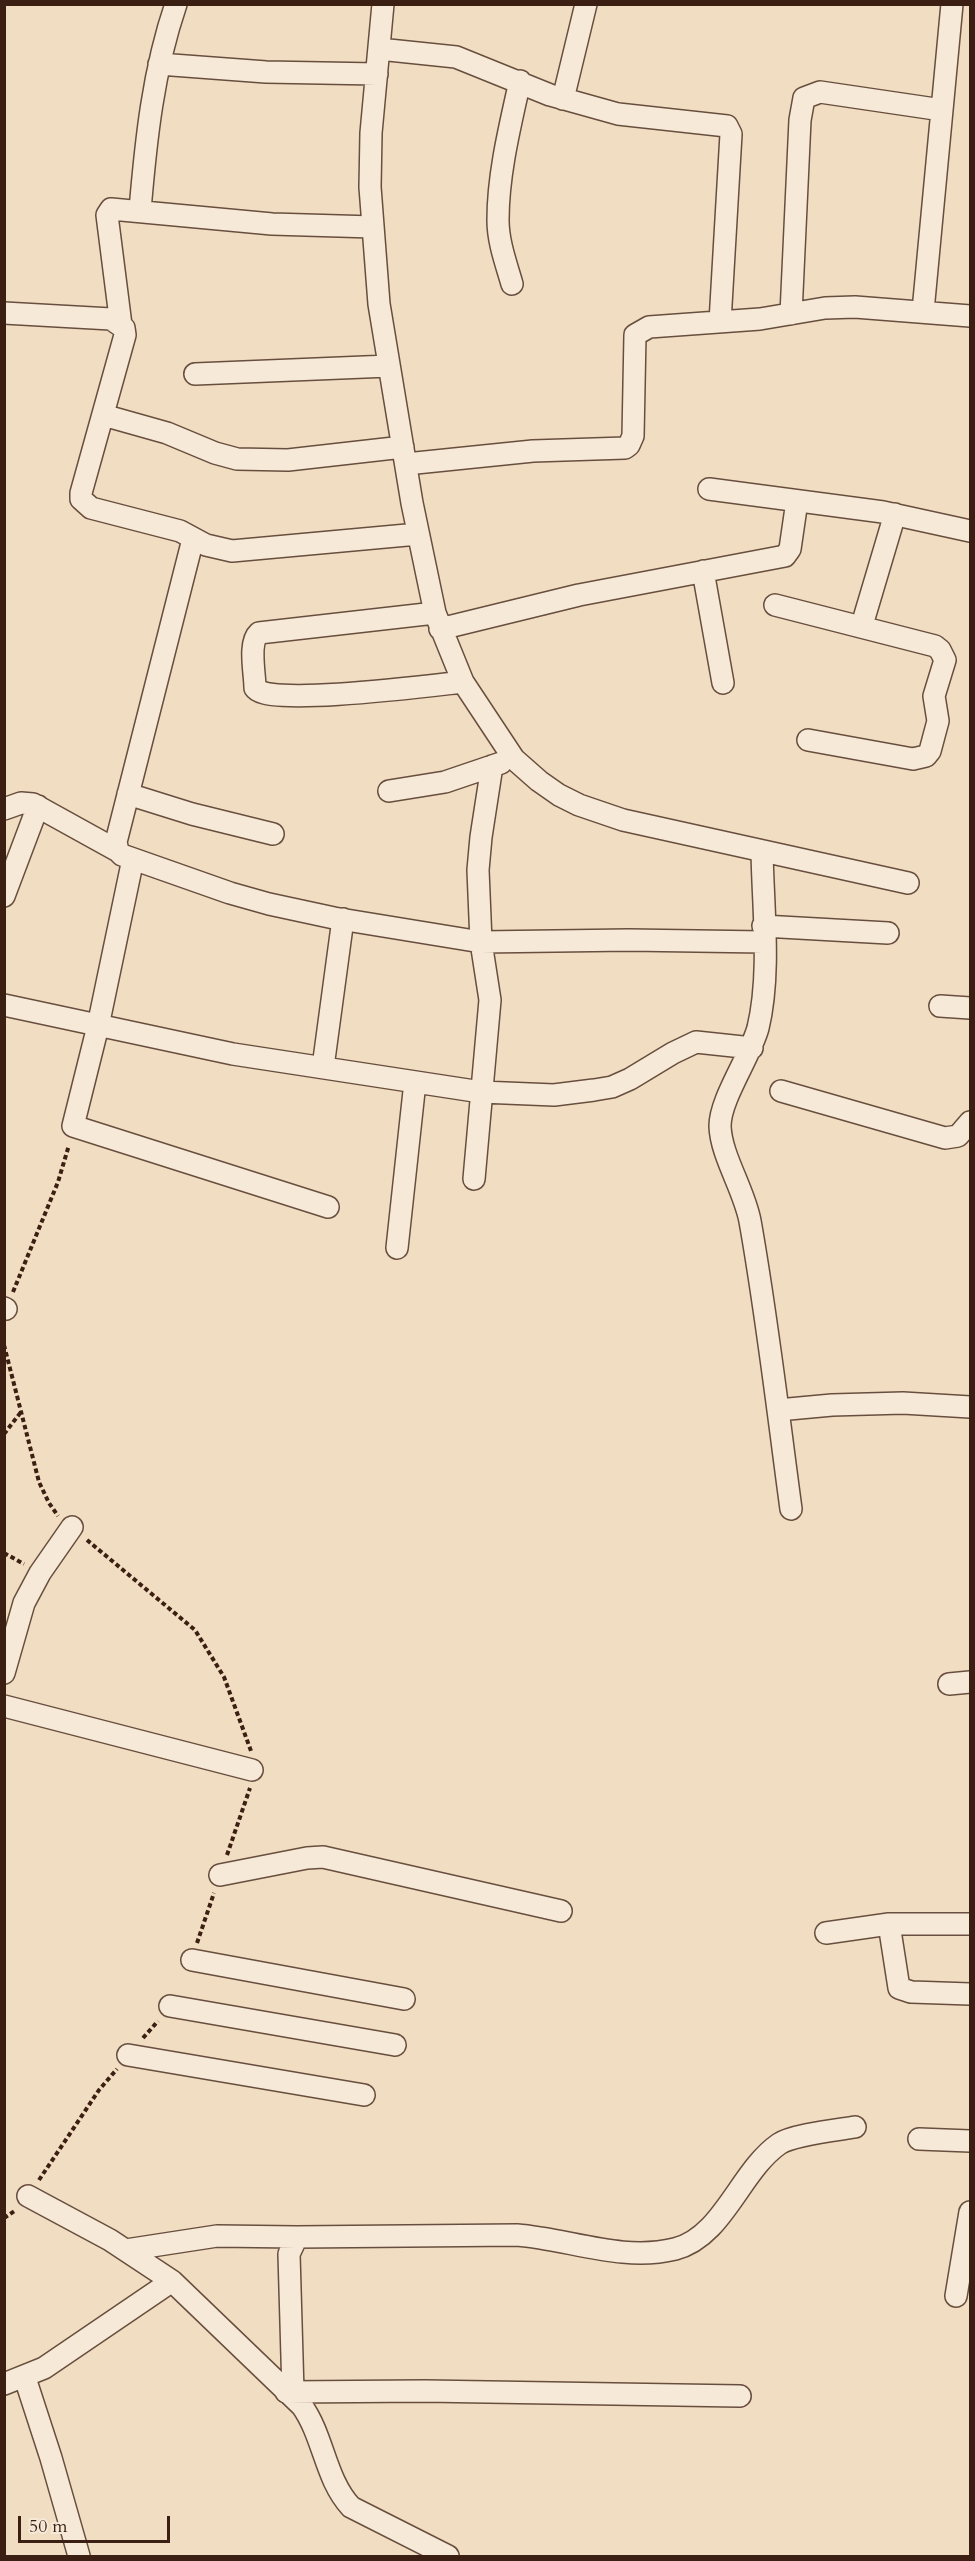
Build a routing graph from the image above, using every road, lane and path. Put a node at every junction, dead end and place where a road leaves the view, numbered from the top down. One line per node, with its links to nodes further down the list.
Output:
1 (176, 4): 6 (street)
2 (383, 4): 5 (street)
3 (586, 4): 9 (street)
4 (952, 4): 10 (street)
5 (380, 49): 7 (street); 8 (street)
6 (159, 64): 7 (street); 11 (street)
7 (377, 74): 12 (street)
8 (520, 81): 9 (street); 13 (street)
9 (563, 99): 18 (street)
10 (942, 110): 14 (street); 16 (street)
11 (140, 210): 12 (street); 19 (street)
12 (373, 227): 20 (street)
13 (512, 284)
14 (923, 311): 16 (street); 17 (street)
15 (4, 313): 19 (street)
16 (791, 314): 18 (street)
17 (970, 316)
18 (720, 322): 23 (street)
19 (121, 325): 22 (street)
20 (389, 366): 21 (street); 23 (street)
21 (195, 374)
22 (103, 415): 23 (street); 29 (street)
23 (404, 455): 28 (street)
24 (709, 489): 25 (street)
25 (797, 501): 26 (street); 30 (street)
26 (895, 514): 27 (street); 33 (street)
27 (970, 531)
28 (418, 534): 29 (street); 32 (street)
29 (193, 539): 40 (street)
30 (703, 572): 32 (street); 35 (street)
31 (775, 605): 33 (street)
32 (438, 621): 34 (street); 34 (street)
33 (862, 626): 36 (street)
34 (463, 682): 37 (street)
35 (723, 683)
36 (808, 741)
37 (514, 759): 38 (street); 44 (street)
38 (492, 766): 39 (street); 51 (street)
39 (389, 791)
40 (128, 794): 43 (street); 45 (street)
41 (38, 806): 42 (street); 45 (street); 47 (street)
42 (4, 809)
43 (273, 834)
44 (762, 852): 46 (street); 50 (street)
45 (125, 855): 48 (street); 55 (street)
46 (908, 883)
47 (4, 896)
48 (343, 919): 51 (street); 57 (street)
49 (888, 933): 50 (street)
50 (764, 934): 51 (street); 56 (street)
51 (481, 942): 60 (street)
52 (4, 1005): 55 (street)
53 (940, 1006): 54 (street)
54 (970, 1008)
55 (98, 1026): 57 (street); 62 (street)
56 (752, 1048): 60 (street); 69 (street)
57 (323, 1067): 58 (street)
58 (415, 1082): 60 (street); 65 (street)
59 (781, 1091): 61 (street)
60 (481, 1092): 63 (street)
61 (970, 1122)
62 (73, 1126): 64 (street); 66 (path)
63 (474, 1179)
64 (327, 1208)
65 (397, 1248)
66 (5, 1309)
67 (4, 1344): 70 (path)
68 (970, 1407): 69 (street)
69 (778, 1410): 72 (street)
70 (21, 1412): 71 (path); 73 (path)
71 (4, 1434)
72 (792, 1509)
73 (72, 1527): 74 (street); 78 (path)
74 (4, 1674)
75 (970, 1682): 76 (street)
76 (949, 1684)
77 (4, 1706): 78 (street)
78 (252, 1770): 79 (path)
79 (220, 1875): 80 (street); 84 (path)
80 (561, 1911)
81 (889, 1924): 82 (street); 83 (street); 85 (street)
82 (970, 1924)
83 (825, 1933)
84 (192, 1960): 86 (street)
85 (970, 1994)
86 (404, 2000)
87 (170, 2006): 88 (street); 89 (path)
88 (396, 2044)
89 (128, 2055): 90 (street); 94 (path)
90 (364, 2096)
91 (855, 2127): 97 (street)
92 (919, 2139): 93 (street)
93 (970, 2141)
94 (28, 2196): 96 (path); 98 (street)
95 (970, 2212): 100 (street)
96 (4, 2218)
97 (297, 2237): 98 (street); 103 (street)
98 (126, 2250): 99 (street)
99 (172, 2281): 101 (street); 103 (street)
100 (956, 2296)
101 (25, 2378): 102 (street); 105 (street)
102 (4, 2384)
103 (290, 2392): 104 (street); 106 (street)
104 (740, 2396)
105 (80, 2556)
106 (448, 2556)

